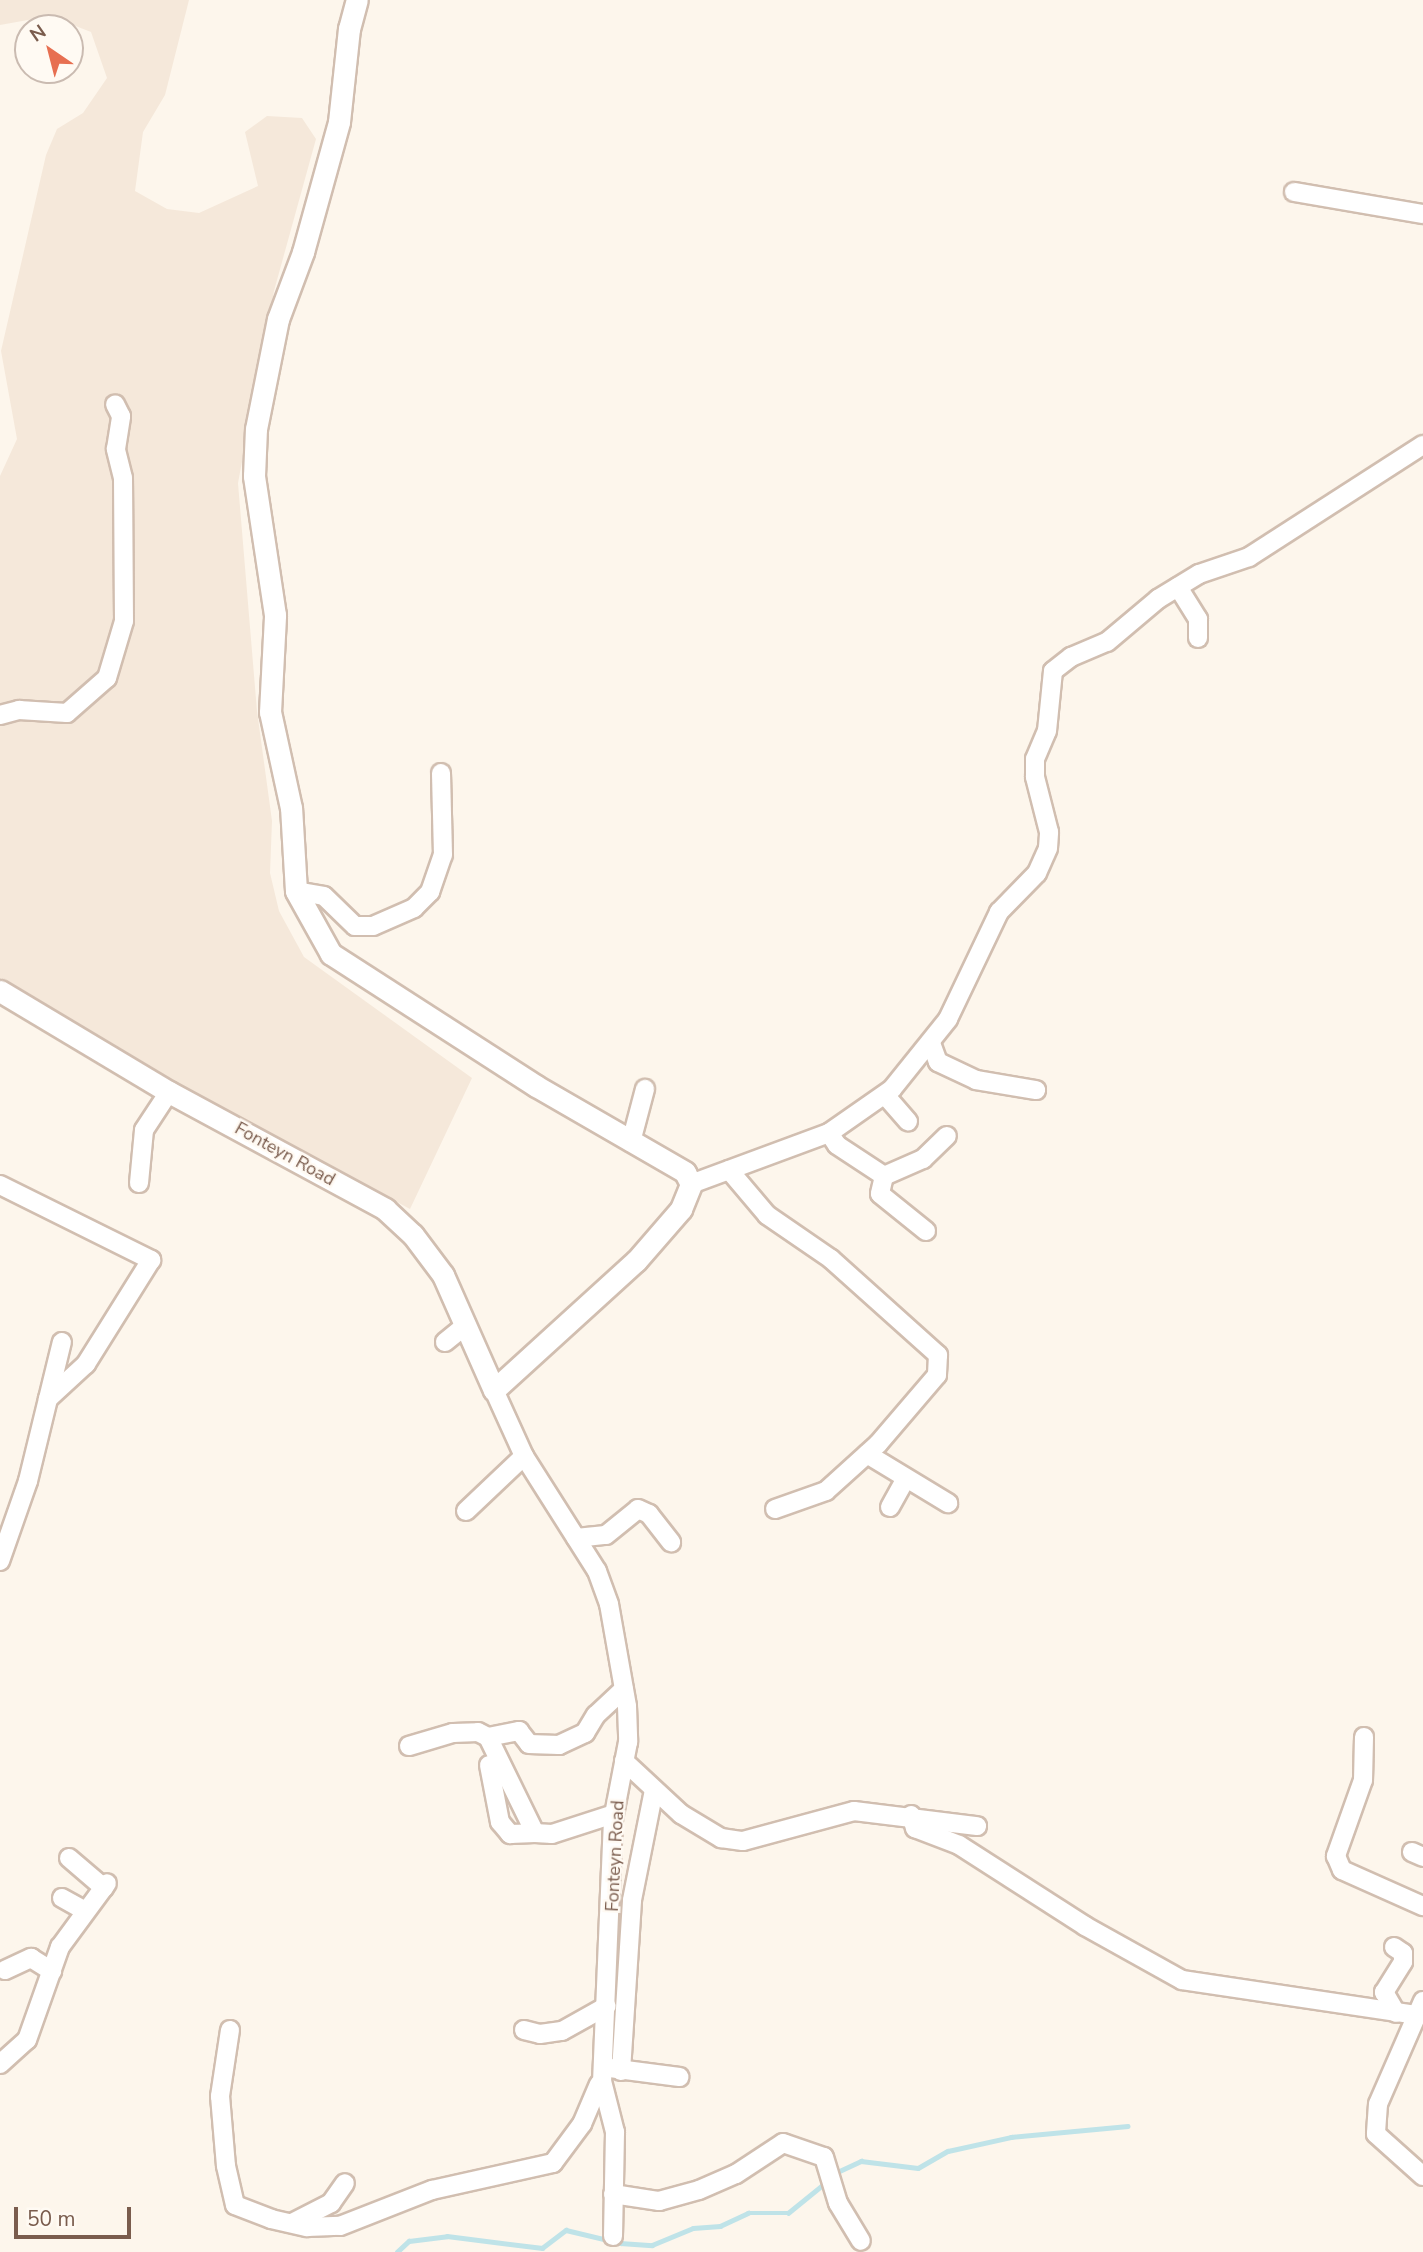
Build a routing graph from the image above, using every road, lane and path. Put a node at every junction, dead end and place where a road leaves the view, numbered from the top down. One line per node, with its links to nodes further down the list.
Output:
1 (357, 0): 10 (street)
2 (1294, 192): 3 (street)
3 (1423, 214)
4 (115, 404): 8 (street)
5 (1423, 445): 6 (street)
6 (1178, 587): 7 (street); 12 (street)
7 (1198, 638)
8 (0, 715)
9 (441, 773): 10 (street)
10 (296, 891): 20 (street)
11 (0, 991): 15 (street, Fonteyn Road)
12 (931, 1043): 14 (street); 16 (street)
13 (645, 1089): 20 (street)
14 (1036, 1090)
15 (170, 1092): 23 (street); 27 (street, Fonteyn Road)
16 (885, 1095): 17 (street); 18 (street)
17 (908, 1121)
18 (829, 1133): 21 (street); 22 (street)
19 (947, 1136): 22 (street)
20 (631, 1142): 24 (street)
21 (729, 1170): 24 (street); 32 (street)
22 (884, 1175): 26 (street)
23 (139, 1183)
24 (691, 1184): 30 (street)
25 (0, 1185): 31 (street)
26 (926, 1231)
27 (466, 1325): 29 (street); 30 (street, Fonteyn Road)
28 (62, 1342): 31 (street)
29 (445, 1342)
30 (494, 1390): 33 (street, Fonteyn Road)
31 (48, 1399): 41 (street)
32 (867, 1454): 34 (street); 37 (street)
33 (524, 1456): 38 (street); 39 (street, Fonteyn Road)
34 (905, 1480): 35 (street); 36 (street)
35 (948, 1503)
36 (890, 1507)
37 (775, 1509)
38 (466, 1511)
39 (576, 1538): 40 (street); 42 (street, Fonteyn Road)
40 (671, 1542)
41 (0, 1561)
42 (624, 1689): 43 (street); 46 (street, Fonteyn Road)
43 (488, 1737): 45 (street); 52 (street)
44 (1364, 1737): 55 (street)
45 (409, 1745)
46 (624, 1761): 48 (street); 49 (street, Fonteyn Road)
47 (489, 1765): 52 (street)
48 (654, 1790): 50 (street); 67 (street)
49 (614, 1814): 52 (street); 60 (street, Fonteyn Road)
50 (911, 1815): 51 (street); 62 (street)
51 (977, 1826)
52 (536, 1833)
53 (69, 1858): 56 (street)
54 (62, 1898): 56 (street)
55 (1423, 1906)
56 (85, 1911): 59 (street)
57 (1394, 1947): 62 (street)
58 (5, 1970): 59 (street)
59 (52, 1971): 66 (street)
60 (607, 2006): 64 (street); 68 (street, Fonteyn Road)
61 (1420, 2008): 62 (street); 65 (street)
62 (1396, 2013)
63 (230, 2030): 73 (street)
64 (524, 2030)
65 (1415, 2037): 70 (street)
66 (0, 2064)
67 (621, 2071): 68 (street); 69 (street)
68 (601, 2075): 72 (street, Fonteyn Road); 73 (street)
69 (679, 2077)
70 (1423, 2176)
71 (345, 2183): 73 (street)
72 (613, 2194): 74 (street, Fonteyn Road); 75 (street)
73 (292, 2223)
74 (613, 2236)
75 (861, 2241)

